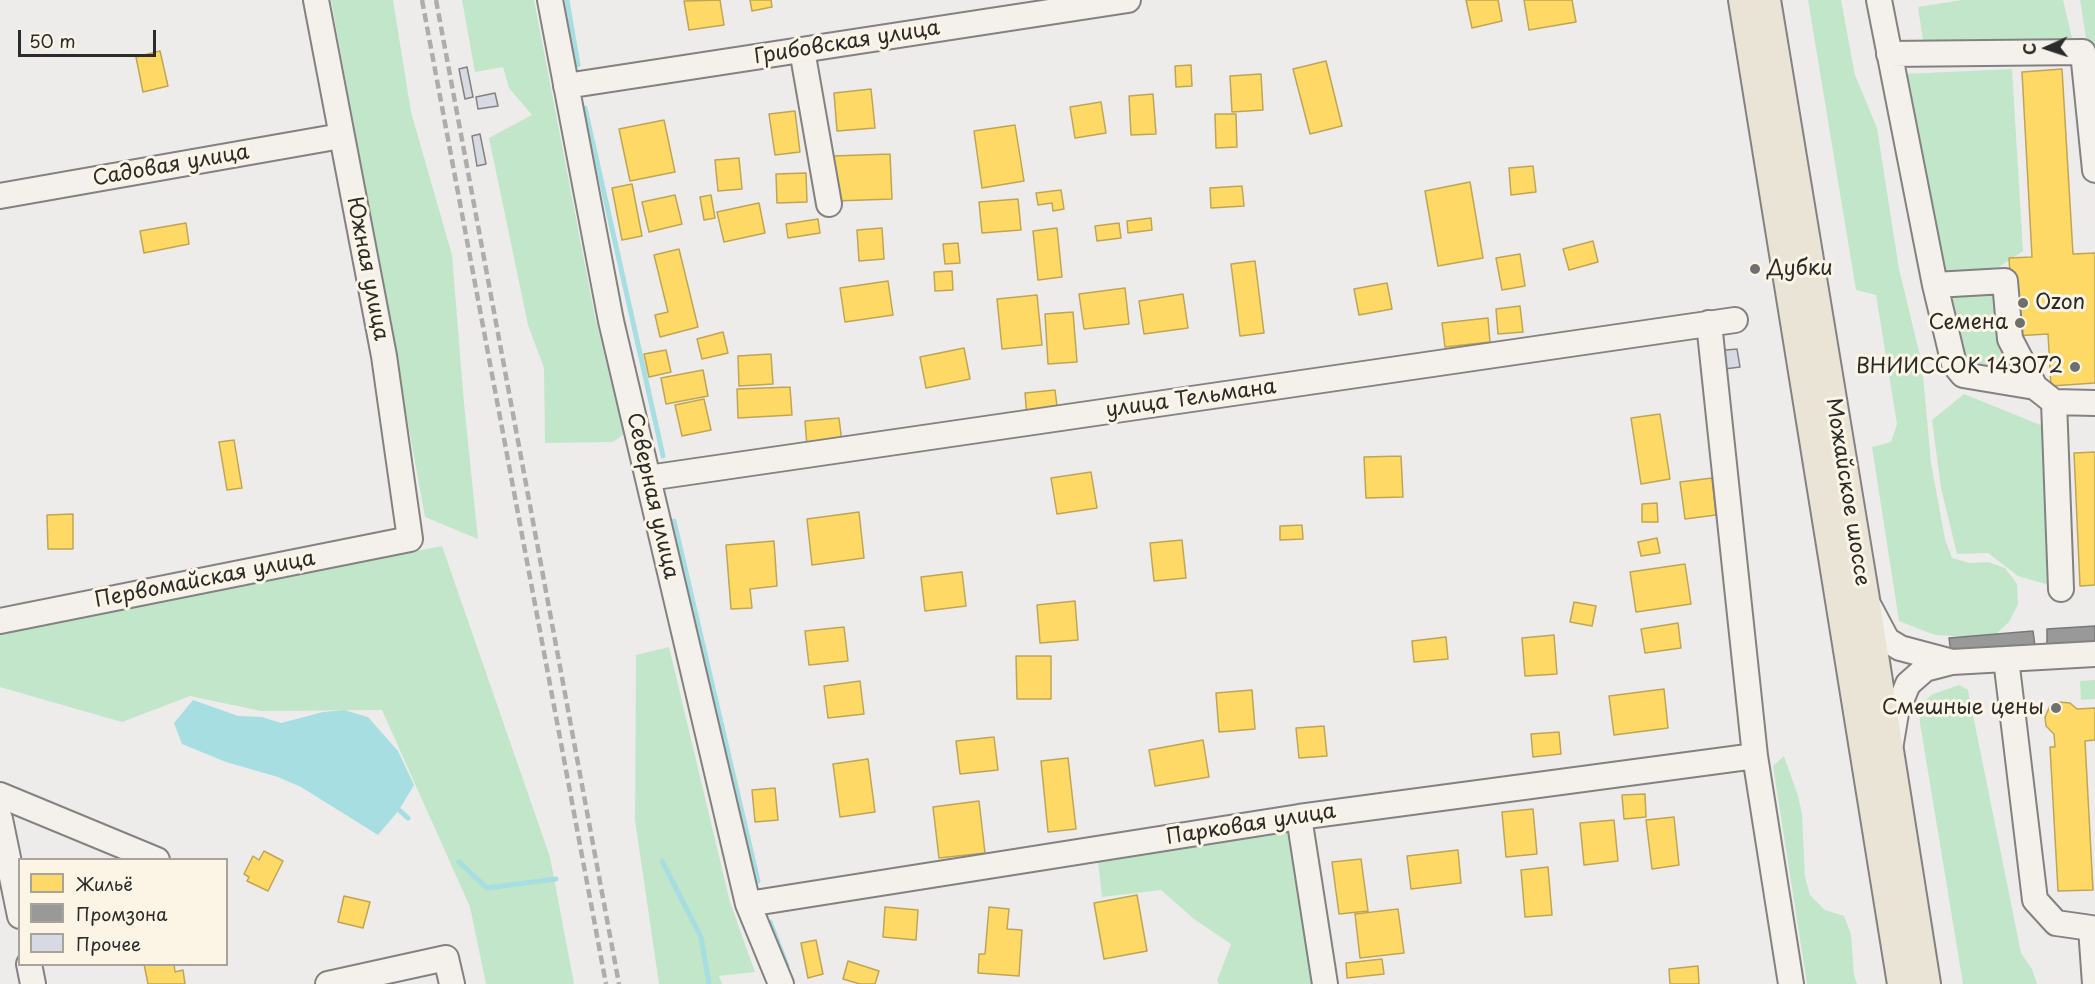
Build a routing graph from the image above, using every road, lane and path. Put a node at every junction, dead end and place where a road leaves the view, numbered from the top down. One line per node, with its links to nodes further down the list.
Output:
1 (316, 0): 10 (street, Южная улица)
2 (550, 0): 9 (street, Северная улица)
3 (1128, 0): 7 (street, Грибовская улица)
4 (1744, 0): 43 (main road, Можайское шоссе)
5 (1766, 0): 22 (main road, Можайское шоссе)
6 (1879, 0): 8 (street)
7 (802, 50): 9 (street, Грибовская улица); 13 (street)
8 (1889, 54): 11 (street); 14 (street)
9 (566, 86): 19 (street, Северная улица)
10 (341, 136): 12 (street, Садовая улица); 20 (street, Южная улица)
11 (2095, 170)
12 (0, 196)
13 (829, 204)
14 (1935, 285): 17 (street); 17 (street)
15 (1735, 320): 16 (street, улица Тельмана)
16 (1709, 323): 19 (street, улица Тельмана); 28 (street)
17 (2045, 394): 18 (street); 21 (street)
18 (2095, 403)
19 (648, 478): 33 (street, Северная улица)
20 (410, 540): 23 (street, Первомайская улица)
21 (2061, 590)
22 (1863, 593): 26 (street); 27 (main road, Можайское шоссе)
23 (0, 621)
24 (2095, 654): 25 (street)
25 (2006, 659): 26 (street); 35 (street)
26 (1952, 662): 27 (street)
27 (1889, 754): 44 (main road, Можайское шоссе)
28 (1755, 756): 30 (street, Парковая улица); 42 (street)
29 (0, 795): 32 (street)
30 (1299, 816): 33 (street, Парковая улица); 41 (street)
31 (0, 819): 34 (street)
32 (152, 858)
33 (748, 904): 40 (street, Северная улица)
34 (18, 906)
35 (2093, 927): 45 (street)
36 (29, 966): 37 (street)
37 (33, 984)
38 (328, 984): 39 (street)
39 (452, 984)
40 (781, 984)
41 (1325, 984)
42 (1791, 984)
43 (1903, 984)
44 (1925, 984)
45 (2095, 984)

